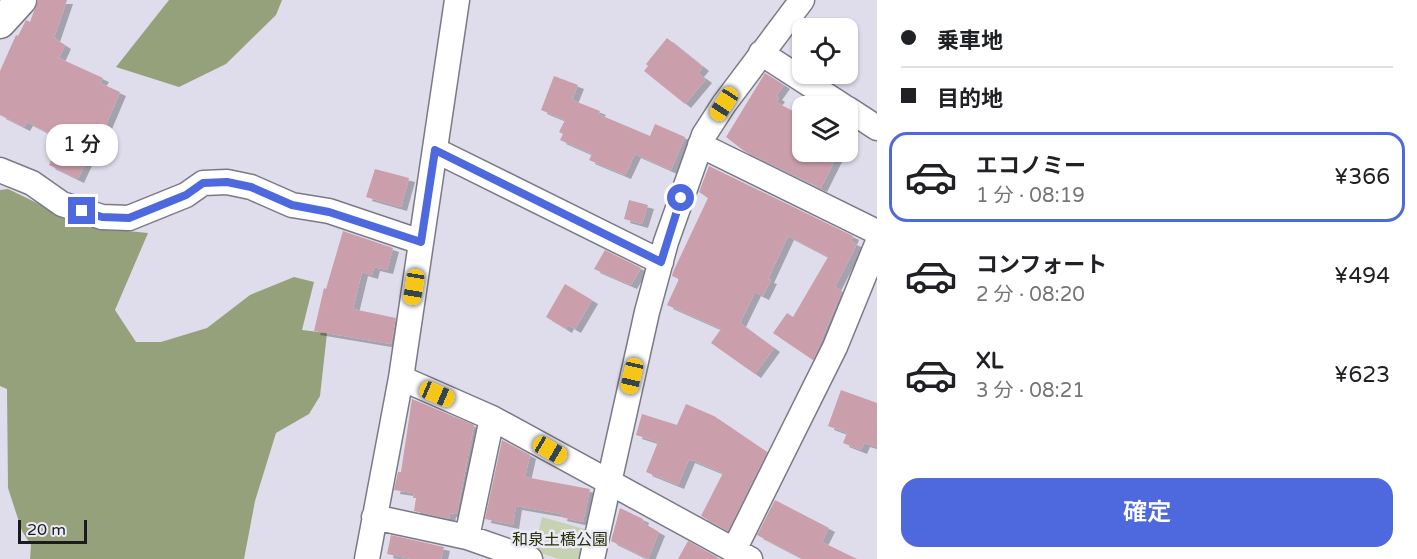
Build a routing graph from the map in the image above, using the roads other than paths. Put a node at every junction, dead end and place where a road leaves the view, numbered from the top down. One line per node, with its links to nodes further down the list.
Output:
1 (21, 0): 4 (street)
2 (458, 0): 10 (street)
3 (802, 0): 5 (street)
4 (0, 23)
5 (761, 53): 6 (street); 9 (street)
6 (828, 96)
7 (858, 116): 8 (street)
8 (877, 128)
9 (700, 145): 12 (street); 15 (street)
10 (435, 150): 13 (street); 15 (street)
11 (0, 170): 13 (street)
12 (877, 232)
13 (421, 242): 16 (street)
14 (877, 244): 21 (street)
15 (661, 262): 18 (street)
16 (401, 378): 17 (street); 19 (street)
17 (492, 418): 18 (street); 20 (street)
18 (608, 483): 21 (street); 24 (street)
19 (374, 517): 20 (street); 22 (street)
20 (467, 537): 23 (street)
21 (742, 555)
22 (367, 559)
23 (530, 559)
24 (592, 559)

